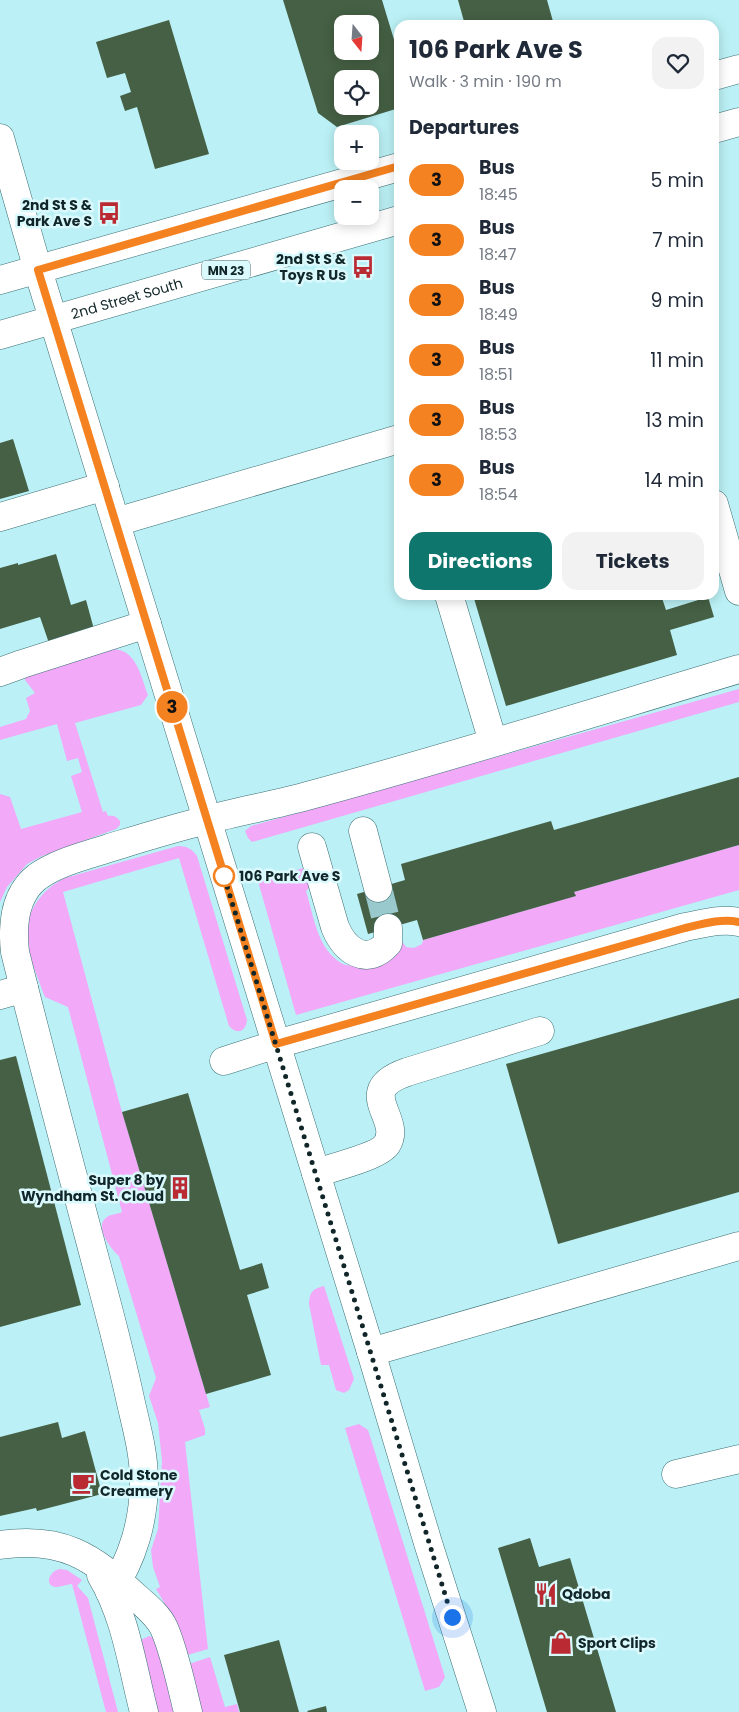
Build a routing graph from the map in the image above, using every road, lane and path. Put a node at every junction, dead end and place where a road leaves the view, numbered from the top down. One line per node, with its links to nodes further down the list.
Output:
1 (739, 69): 2 (main road)
2 (719, 75)
3 (739, 122): 4 (main road)
4 (719, 128)
5 (0, 141): 8 (main road)
6 (394, 167): 8 (main road)
7 (394, 221): 10 (main road, 2nd Street South / MN 23)
8 (38, 270): 9 (main road); 10 (main road)
9 (0, 280)
10 (53, 320): 11 (main road, 2nd Street South / MN 23); 13 (main road)
11 (0, 335)
12 (394, 441): 16 (main road)
13 (105, 486): 14 (main road); 16 (main road)
14 (0, 517)
15 (719, 521): 17 (main road)
16 (116, 522): 19 (main road)
17 (739, 591)
18 (450, 600): 22 (main road)
19 (147, 624): 21 (main road); 23 (main road)
20 (739, 669): 22 (main road)
21 (0, 672)
22 (493, 742): 23 (main road)
23 (207, 820): 29 (main road); 31 (main road)
24 (362, 832): 26 (main road)
25 (312, 846): 28 (main road)
26 (378, 888)
27 (739, 922): 31 (main road)
28 (388, 928)
29 (12, 991): 39 (main road)
30 (540, 1031): 33 (main road)
31 (276, 1044): 32 (main road); 33 (main road)
32 (224, 1061)
33 (316, 1173): 35 (main road)
34 (739, 1246): 35 (main road)
35 (371, 1352): 42 (main road)
36 (738, 1463): 37 (main road)
37 (676, 1474)
38 (0, 1545): 39 (main road)
39 (114, 1586): 40 (main road); 41 (main road)
40 (144, 1712)
41 (188, 1712)
42 (482, 1712)

